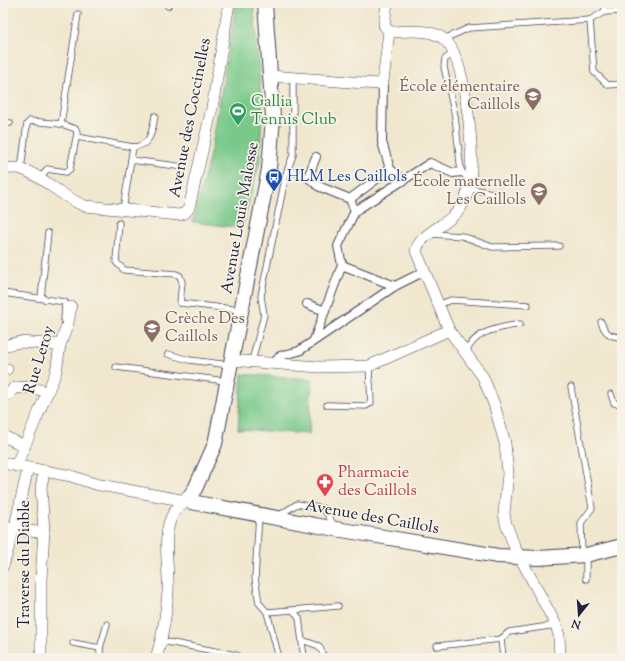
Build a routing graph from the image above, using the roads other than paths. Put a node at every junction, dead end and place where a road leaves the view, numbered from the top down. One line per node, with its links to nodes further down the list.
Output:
1 (229, 3): 36 (street, Avenue des Coccinelles)
2 (265, 3): 12 (street, Avenue Louis Malosse)
3 (387, 3): 9 (street)
4 (606, 3): 6 (lane)
5 (622, 11): 6 (lane)
6 (604, 12): 8 (lane)
7 (78, 14): 19 (lane)
8 (590, 20): 10 (lane); 15 (lane)
9 (389, 32): 10 (street); 14 (street)
10 (444, 39): 11 (street)
11 (453, 53): 29 (lane); 33 (street)
12 (270, 76): 13 (street); 51 (street, Avenue Louis Malosse)
13 (292, 78): 14 (street); 28 (lane)
14 (383, 81): 27 (street)
15 (622, 84)
16 (155, 116): 21 (lane)
17 (3, 122): 18 (lane)
18 (10, 123)
19 (61, 124): 20 (lane); 26 (lane)
20 (76, 138): 21 (lane); 31 (lane)
21 (133, 147): 23 (lane)
22 (316, 157): 30 (street)
23 (131, 160): 24 (lane); 36 (lane)
24 (184, 167)
25 (3, 168): 26 (street, Avenue des Coccinelles)
26 (21, 169): 31 (street, Avenue des Coccinelles)
27 (390, 169): 32 (street); 35 (street)
28 (288, 170): 30 (lane); 64 (lane)
29 (461, 172): 32 (street); 33 (lane)
30 (308, 177): 35 (street)
31 (40, 179): 36 (street, Avenue des Coccinelles)
32 (403, 181): 37 (street)
33 (469, 184): 34 (lane); 40 (street)
34 (492, 193)
35 (350, 199): 37 (street)
36 (123, 210)
37 (355, 212): 42 (street)
38 (119, 223): 51 (lane)
39 (48, 233): 46 (lane)
40 (431, 234): 41 (lane); 43 (street)
41 (559, 246)
42 (342, 265): 44 (street); 52 (street)
43 (423, 272): 44 (street); 48 (street)
44 (395, 286): 58 (street)
45 (3, 293): 46 (lane)
46 (41, 298): 56 (lane)
47 (307, 304): 52 (street)
48 (438, 305): 49 (lane); 55 (street)
49 (528, 305)
50 (71, 307): 56 (street, Rue Leroy)
51 (241, 310): 63 (street, Avenue Louis Malosse)
52 (325, 311): 58 (street)
53 (601, 322): 57 (lane)
54 (520, 324): 61 (lane)
55 (449, 330): 61 (street); 66 (street)
56 (65, 331): 59 (street, Rue Leroy)
57 (622, 337)
58 (314, 340): 65 (street)
59 (60, 345): 60 (street); 70 (street, Rue Leroy)
60 (3, 346)
61 (466, 353): 85 (street)
62 (168, 354): 63 (lane)
63 (231, 362): 64 (street); 68 (street, Avenue Louis Malosse)
64 (252, 362): 65 (street)
65 (274, 363): 66 (street)
66 (369, 366): 74 (lane)
67 (116, 367): 68 (lane)
68 (227, 381): 79 (street, Avenue Louis Malosse)
69 (571, 387): 84 (lane)
70 (48, 392): 72 (street); 76 (street, Rue Leroy)
71 (611, 394): 73 (lane)
72 (3, 397)
73 (622, 404)
74 (327, 405)
75 (3, 436): 76 (street)
76 (25, 446): 77 (street, Rue Leroy)
77 (11, 466): 78 (street, Avenue des Caillols); 81 (street, Rue Leroy)
78 (44, 472): 79 (street, Avenue des Caillols); 82 (street, Traverse du Diable)
79 (186, 501): 80 (street, Avenue des Caillols); 95 (street)
80 (259, 514): 85 (street, Avenue des Caillols); 90 (lane)
81 (8, 528): 82 (street); 86 (street, Rue Leroy)
82 (44, 533): 99 (street, Traverse du Diable)
83 (622, 546): 84 (street, Avenue des Caillols)
84 (584, 556): 85 (street, Avenue des Caillols); 87 (lane)
85 (521, 558): 92 (street)
86 (3, 566)
87 (586, 579)
88 (338, 606): 89 (lane)
89 (293, 610): 90 (lane); 94 (lane)
90 (267, 612): 103 (lane)
91 (107, 624): 98 (lane)
92 (556, 625): 93 (lane); 107 (street)
93 (501, 639): 97 (lane); 106 (lane)
94 (302, 640): 104 (lane); 105 (lane)
95 (162, 641): 101 (street); 102 (lane)
96 (73, 643): 98 (lane)
97 (437, 646)
98 (100, 648): 100 (lane)
99 (41, 658)
100 (100, 658)
101 (156, 658)
102 (242, 658)
103 (279, 658)
104 (304, 658)
105 (325, 658)
106 (503, 658)
107 (560, 658)

